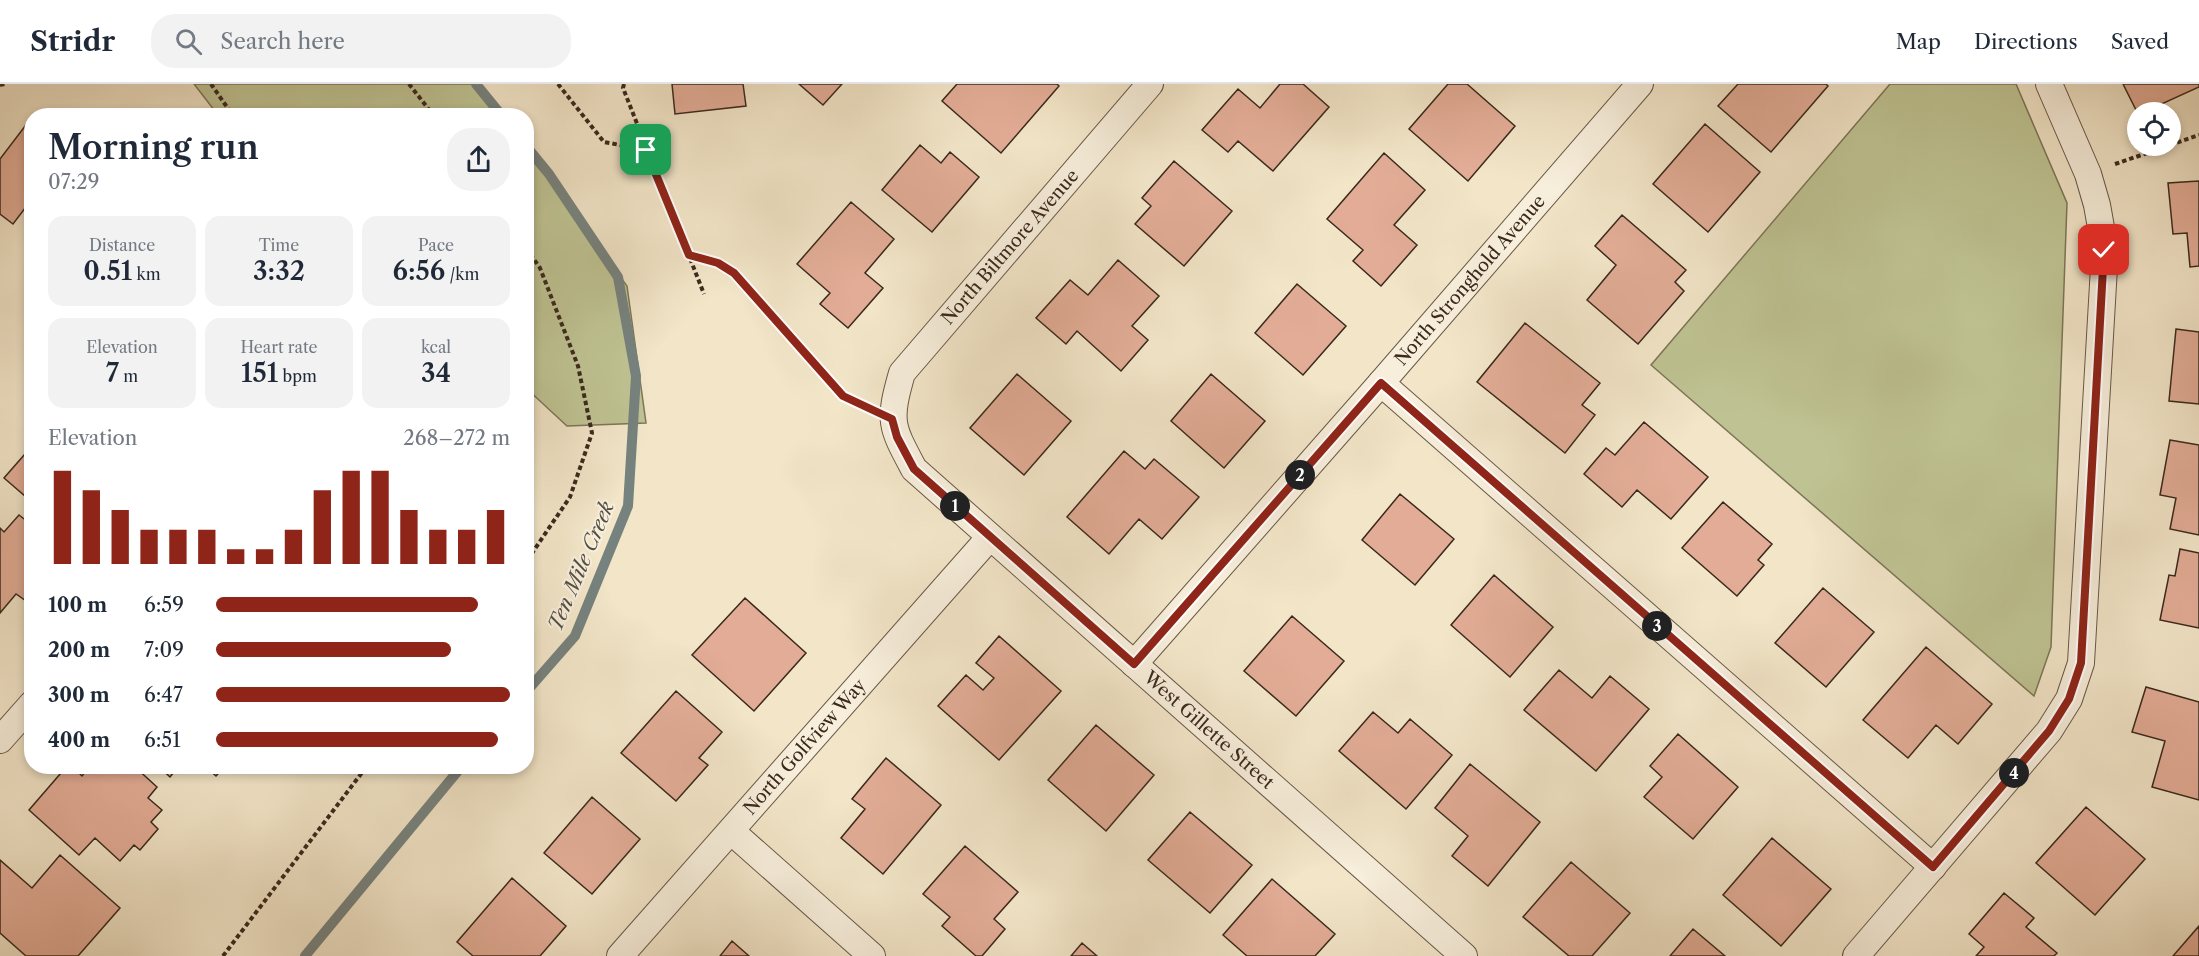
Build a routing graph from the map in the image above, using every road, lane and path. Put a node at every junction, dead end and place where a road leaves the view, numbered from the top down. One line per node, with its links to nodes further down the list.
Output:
1 (5, 84): 9 (path)
2 (211, 84): 10 (path)
3 (410, 84): 11 (path)
4 (558, 84): 14 (path)
5 (624, 84): 14 (path)
6 (1150, 84): 21 (street, North Biltmore Avenue)
7 (1640, 84): 20 (street, North Stronghold Avenue)
8 (2049, 84): 29 (street)
9 (0, 85)
10 (229, 108)
11 (428, 108)
12 (2199, 135): 13 (path)
13 (2181, 141)
14 (646, 150): 17 (path)
15 (2138, 156): 16 (path)
16 (2110, 166)
17 (689, 255): 19 (path); 21 (path)
18 (534, 259): 23 (path)
19 (704, 294)
20 (1381, 383): 24 (street, North Stronghold Avenue); 29 (street)
21 (892, 419): 22 (street, West Gillette Street)
22 (990, 537): 24 (street, West Gillette Street); 28 (street, North Golfview Way)
23 (534, 550)
24 (1134, 664): 33 (street, West Gillette Street)
25 (24, 713): 26 (street)
26 (0, 740)
27 (361, 774): 30 (path)
28 (731, 831): 31 (street, North Golfview Way); 32 (street)
29 (1933, 867): 34 (street)
30 (222, 956)
31 (620, 956)
32 (872, 956)
33 (1464, 956)
34 (1856, 956)

